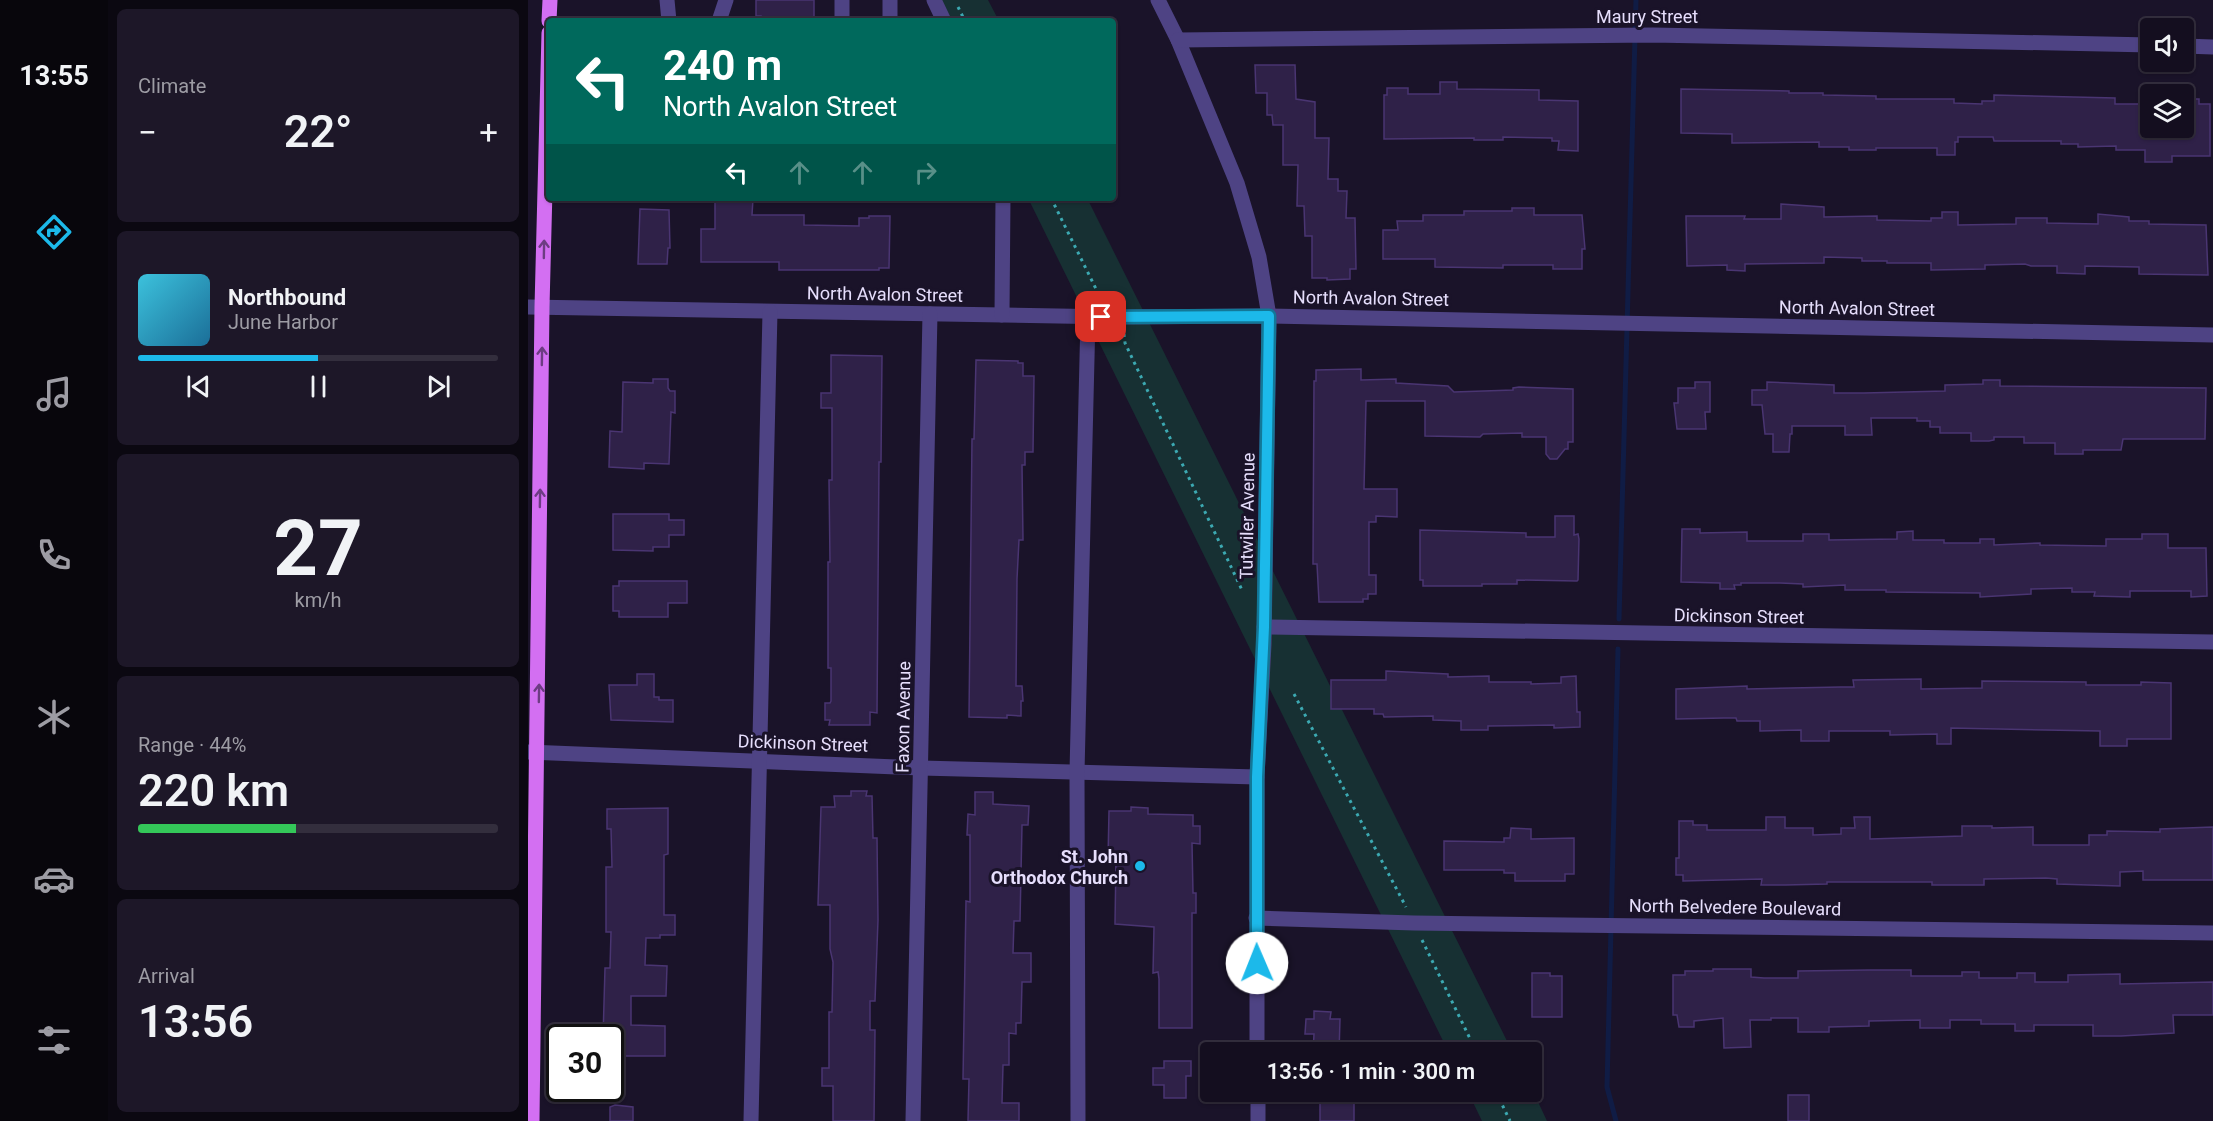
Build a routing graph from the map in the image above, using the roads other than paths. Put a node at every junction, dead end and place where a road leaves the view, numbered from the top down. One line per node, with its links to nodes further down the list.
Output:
1 (550, 0): 8 (main road)
2 (667, 0): 9 (street)
3 (726, 0): 10 (street)
4 (842, 0): 11 (street)
5 (890, 0): 12 (street)
6 (934, 0): 13 (street)
7 (1158, 0): 14 (street, Tutwiler Avenue)
8 (549, 18)
9 (669, 18)
10 (720, 18)
11 (842, 18)
12 (890, 18)
13 (943, 18)
14 (1178, 40): 15 (street, Maury Street); 24 (street, Tutwiler Avenue)
15 (2140, 45)
16 (2194, 46): 17 (street)
17 (2213, 47)
18 (546, 111): 20 (main road, one-way to 18)
19 (1003, 201): 23 (street)
20 (535, 307): 21 (street, North Avalon Street); 29 (main road, one-way to 20)
21 (771, 312): 22 (street, North Avalon Street); 30 (street)
22 (930, 314): 23 (street, North Avalon Street); 31 (street, Faxon Avenue)
23 (1002, 315): 25 (street, North Avalon Street)
24 (1269, 316): 25 (street, North Avalon Street); 26 (street, North Avalon Street); 27 (street, Tutwiler Avenue)
25 (1088, 317): 32 (street)
26 (2213, 335)
27 (1264, 627): 28 (street, Dickinson Street); 33 (street, Tutwiler Avenue)
28 (2213, 642)
29 (533, 752): 30 (street, Dickinson Street); 38 (main road)
30 (761, 761): 31 (street, Dickinson Street); 39 (street)
31 (921, 768): 32 (street, Dickinson Street); 40 (street, Faxon Avenue)
32 (1077, 772): 33 (street, Dickinson Street); 41 (street)
33 (1257, 777): 34 (street, Tutwiler Avenue)
34 (1256, 918): 35 (street, North Belvedere Boulevard); 36 (street, Tutwiler Avenue)
35 (2213, 933)
36 (1257, 1042)
37 (1258, 1102): 42 (street)
38 (532, 1121)
39 (751, 1121)
40 (913, 1121)
41 (1078, 1121)
42 (1258, 1121)

